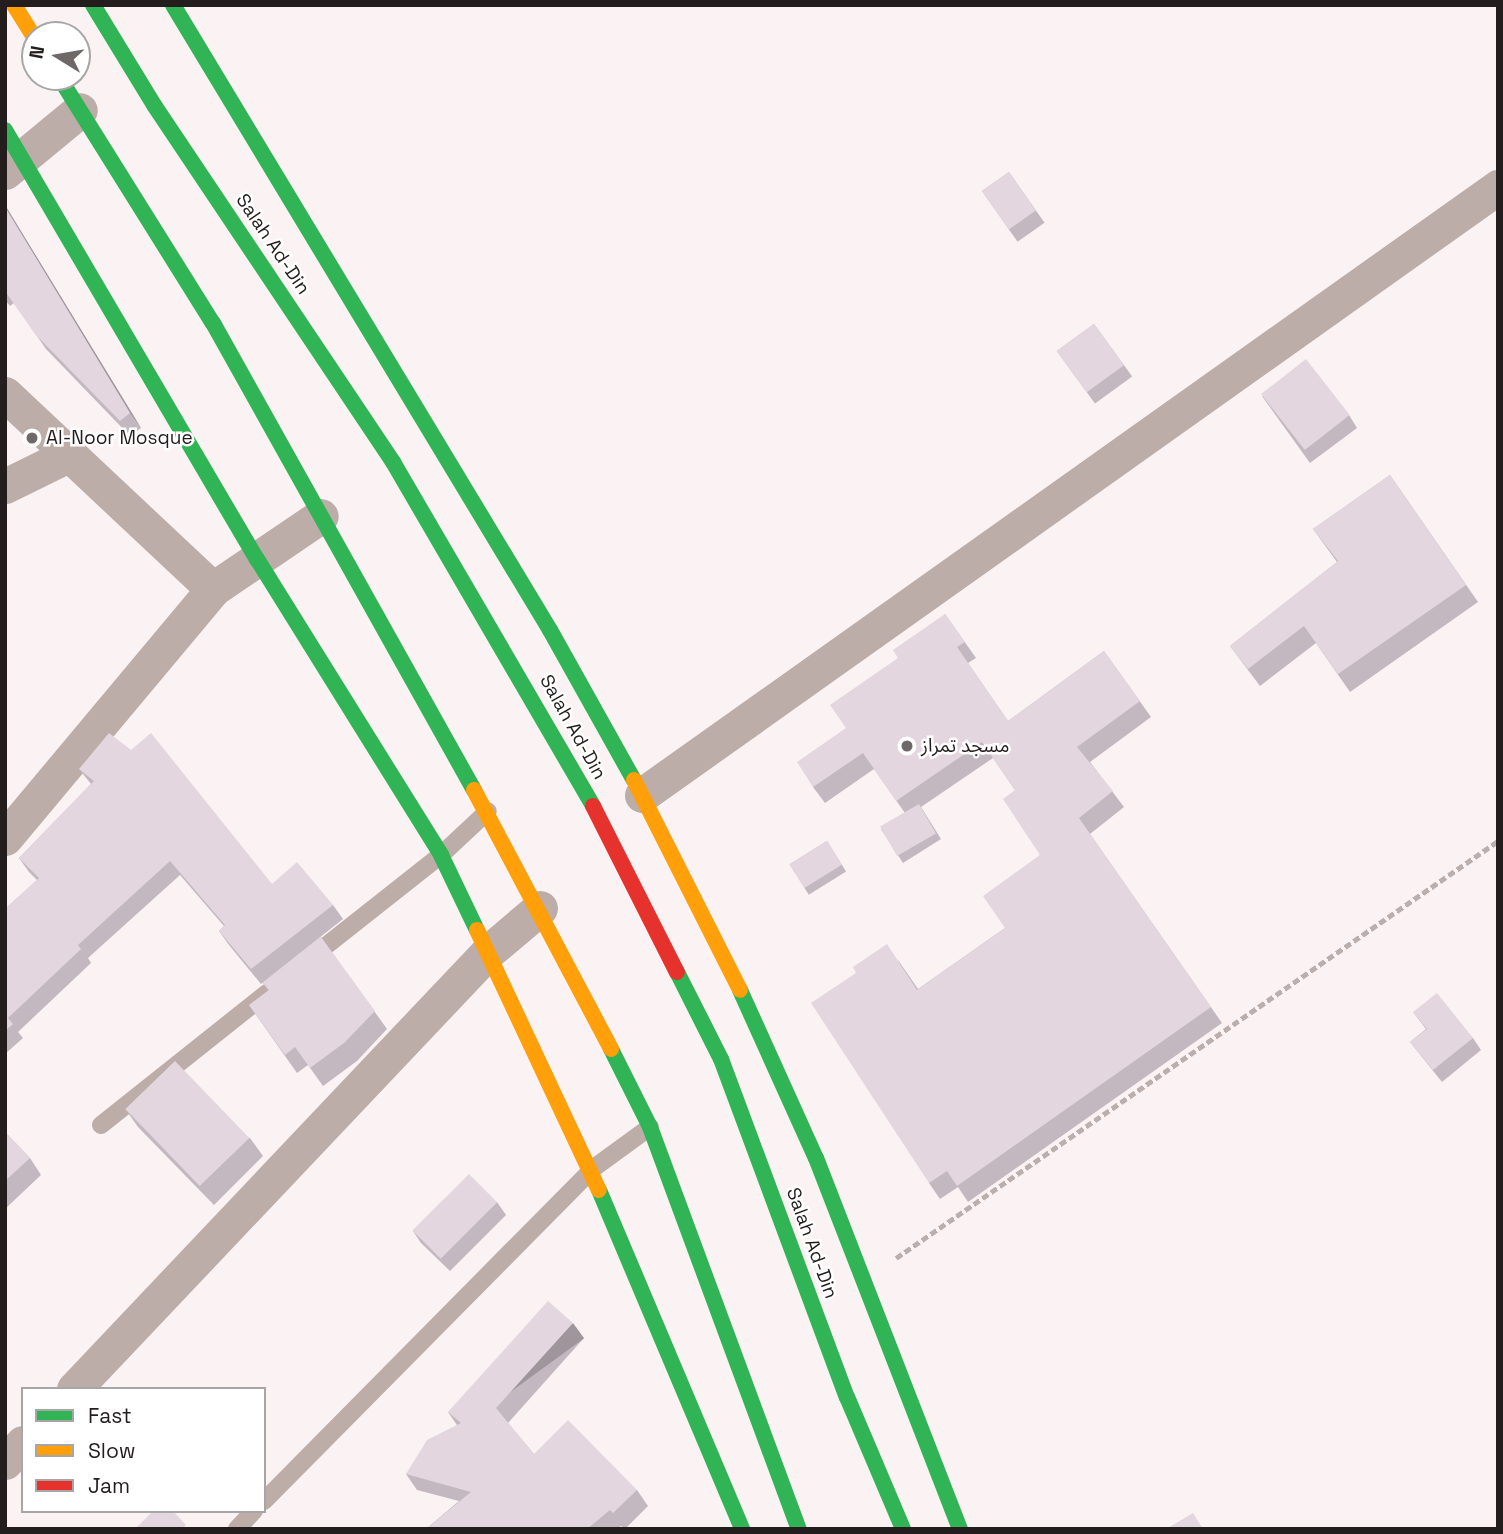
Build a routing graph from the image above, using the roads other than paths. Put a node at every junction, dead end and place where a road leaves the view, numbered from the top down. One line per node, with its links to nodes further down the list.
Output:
1 (14, 5): 4 (main road)
2 (93, 5): 32 (main road, Salah Ad-Din)
3 (173, 5): 15 (main road)
4 (24, 21)
5 (68, 91): 6 (main road)
6 (80, 110): 7 (street); 12 (main road)
7 (11, 153): 13 (main road)
8 (1498, 187): 15 (street)
9 (5, 394): 10 (street)
10 (70, 454): 11 (street); 14 (street)
11 (5, 486)
12 (321, 516): 13 (street); 16 (main road)
13 (257, 559): 14 (street); 18 (main road)
14 (213, 589): 17 (street)
15 (642, 795): 33 (main road)
16 (488, 811): 18 (lane); 19 (main road)
17 (5, 838)
18 (441, 855): 20 (main road); 21 (lane)
19 (540, 908): 20 (street); 22 (main road)
20 (488, 951): 23 (main road); 24 (street)
21 (101, 1125)
22 (650, 1127): 23 (lane); 31 (main road)
23 (591, 1170): 27 (lane); 30 (main road)
24 (76, 1387)
25 (21, 1445): 26 (street)
26 (5, 1462)
27 (266, 1499)
28 (252, 1513): 29 (lane)
29 (237, 1529)
30 (742, 1529)
31 (799, 1529)
32 (903, 1529)
33 (960, 1529)

